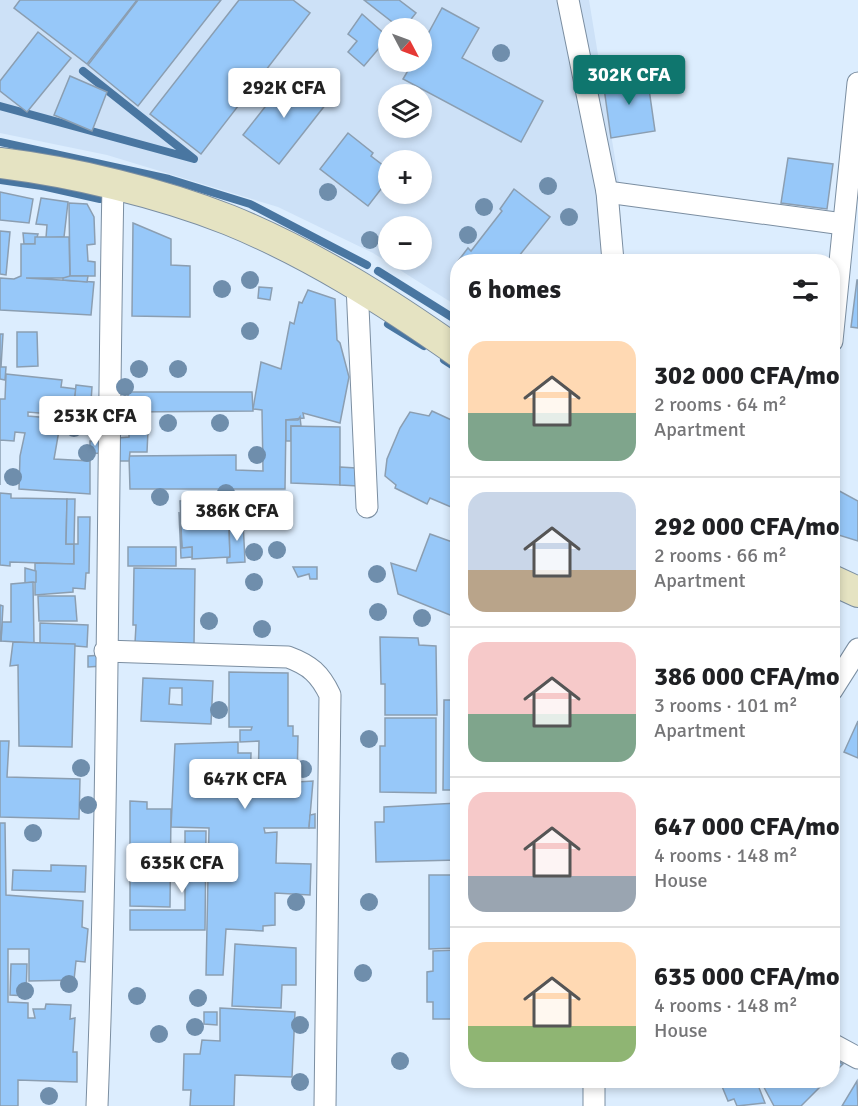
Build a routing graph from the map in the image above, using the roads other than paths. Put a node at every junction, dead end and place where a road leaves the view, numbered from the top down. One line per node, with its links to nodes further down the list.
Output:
1 (568, 0): 5 (street)
2 (858, 83): 6 (street)
3 (0, 163): 4 (main road)
4 (113, 185): 9 (main road); 15 (street)
5 (607, 192): 6 (street); 7 (street)
6 (843, 224): 8 (street)
7 (612, 254)
8 (840, 256)
9 (357, 285): 10 (main road); 11 (street)
10 (450, 347)
11 (367, 507)
12 (840, 583): 13 (main road)
13 (858, 592)
14 (858, 649): 16 (street)
15 (105, 651): 20 (street); 21 (street)
16 (840, 677)
17 (840, 1048): 18 (street)
18 (858, 1058)
19 (594, 1088): 22 (street)
20 (97, 1106)
21 (326, 1106)
22 (594, 1106)

